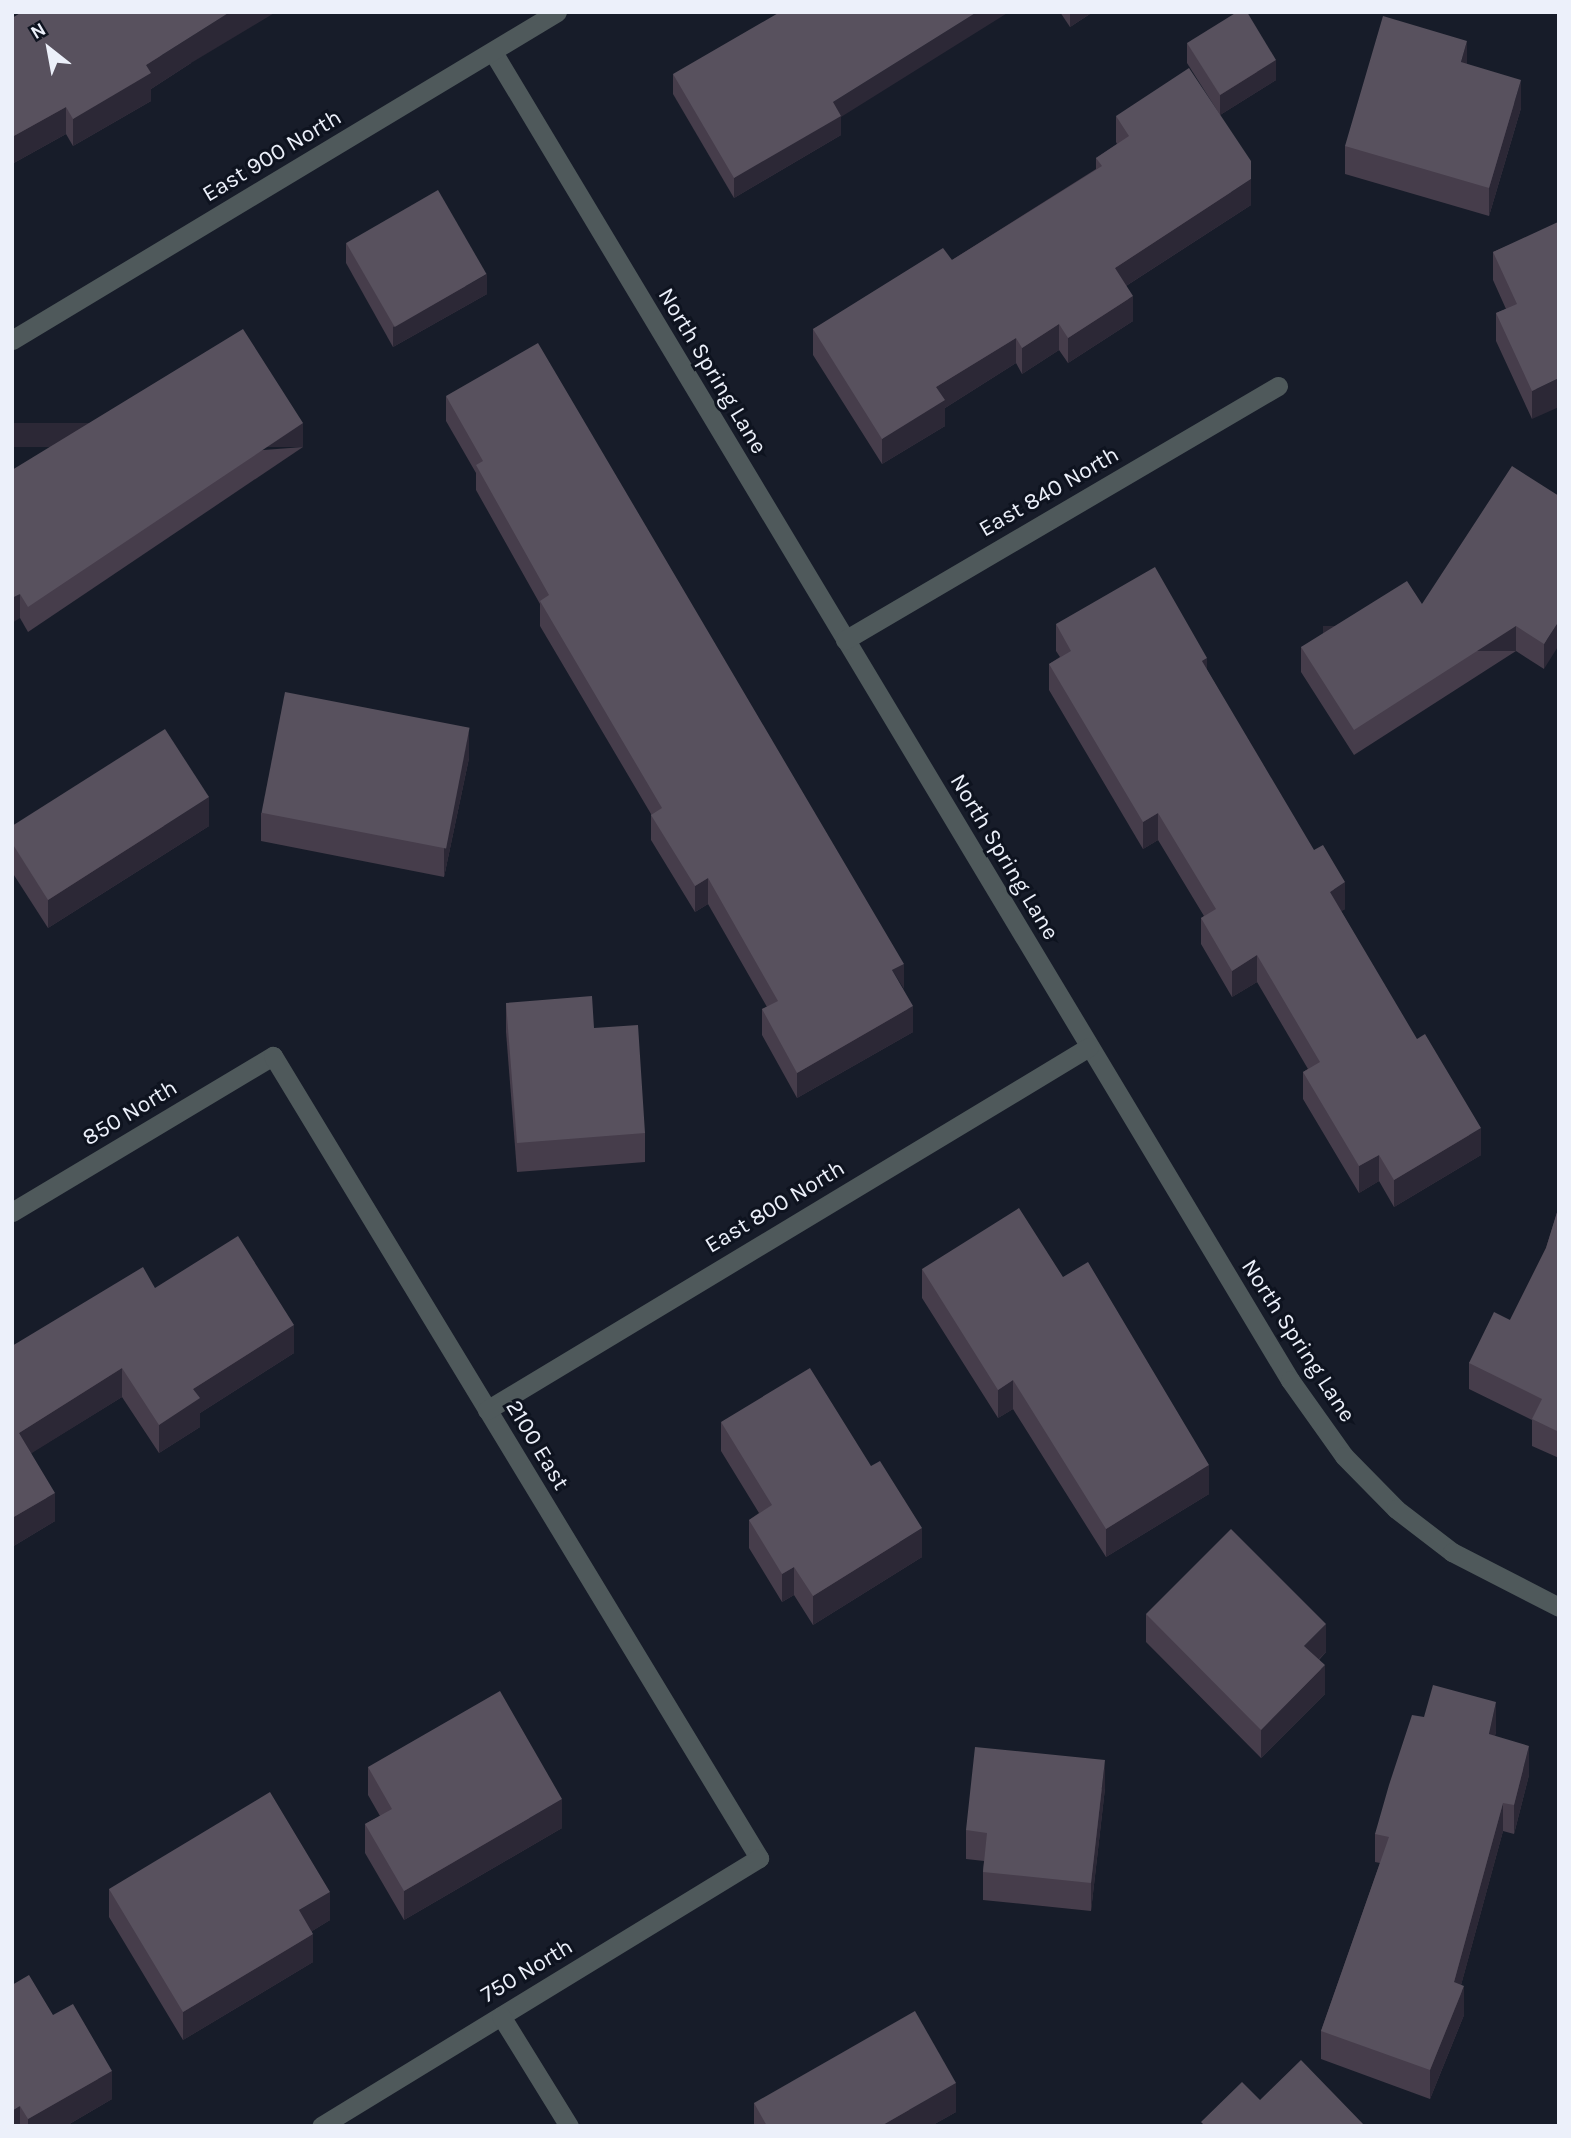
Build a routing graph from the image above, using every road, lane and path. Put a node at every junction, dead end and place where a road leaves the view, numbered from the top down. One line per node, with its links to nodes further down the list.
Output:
1 (557, 12): 2 (street, East 900 North)
2 (493, 52): 3 (street, East 900 North); 5 (street, North Spring Lane)
3 (12, 341)
4 (1278, 386): 5 (street, East 840 North)
5 (845, 640): 6 (street, North Spring Lane)
6 (1089, 1046): 9 (street, East 800 North); 10 (street, North Spring Lane)
7 (273, 1056): 8 (street, 850 North); 9 (street, 2100 East)
8 (12, 1212)
9 (487, 1410): 11 (street, 2100 East)
10 (1559, 1606)
11 (759, 1858): 12 (street, 750 North)
12 (501, 2016): 13 (street, 750 North); 14 (street)
13 (321, 2126)
14 (569, 2126)

